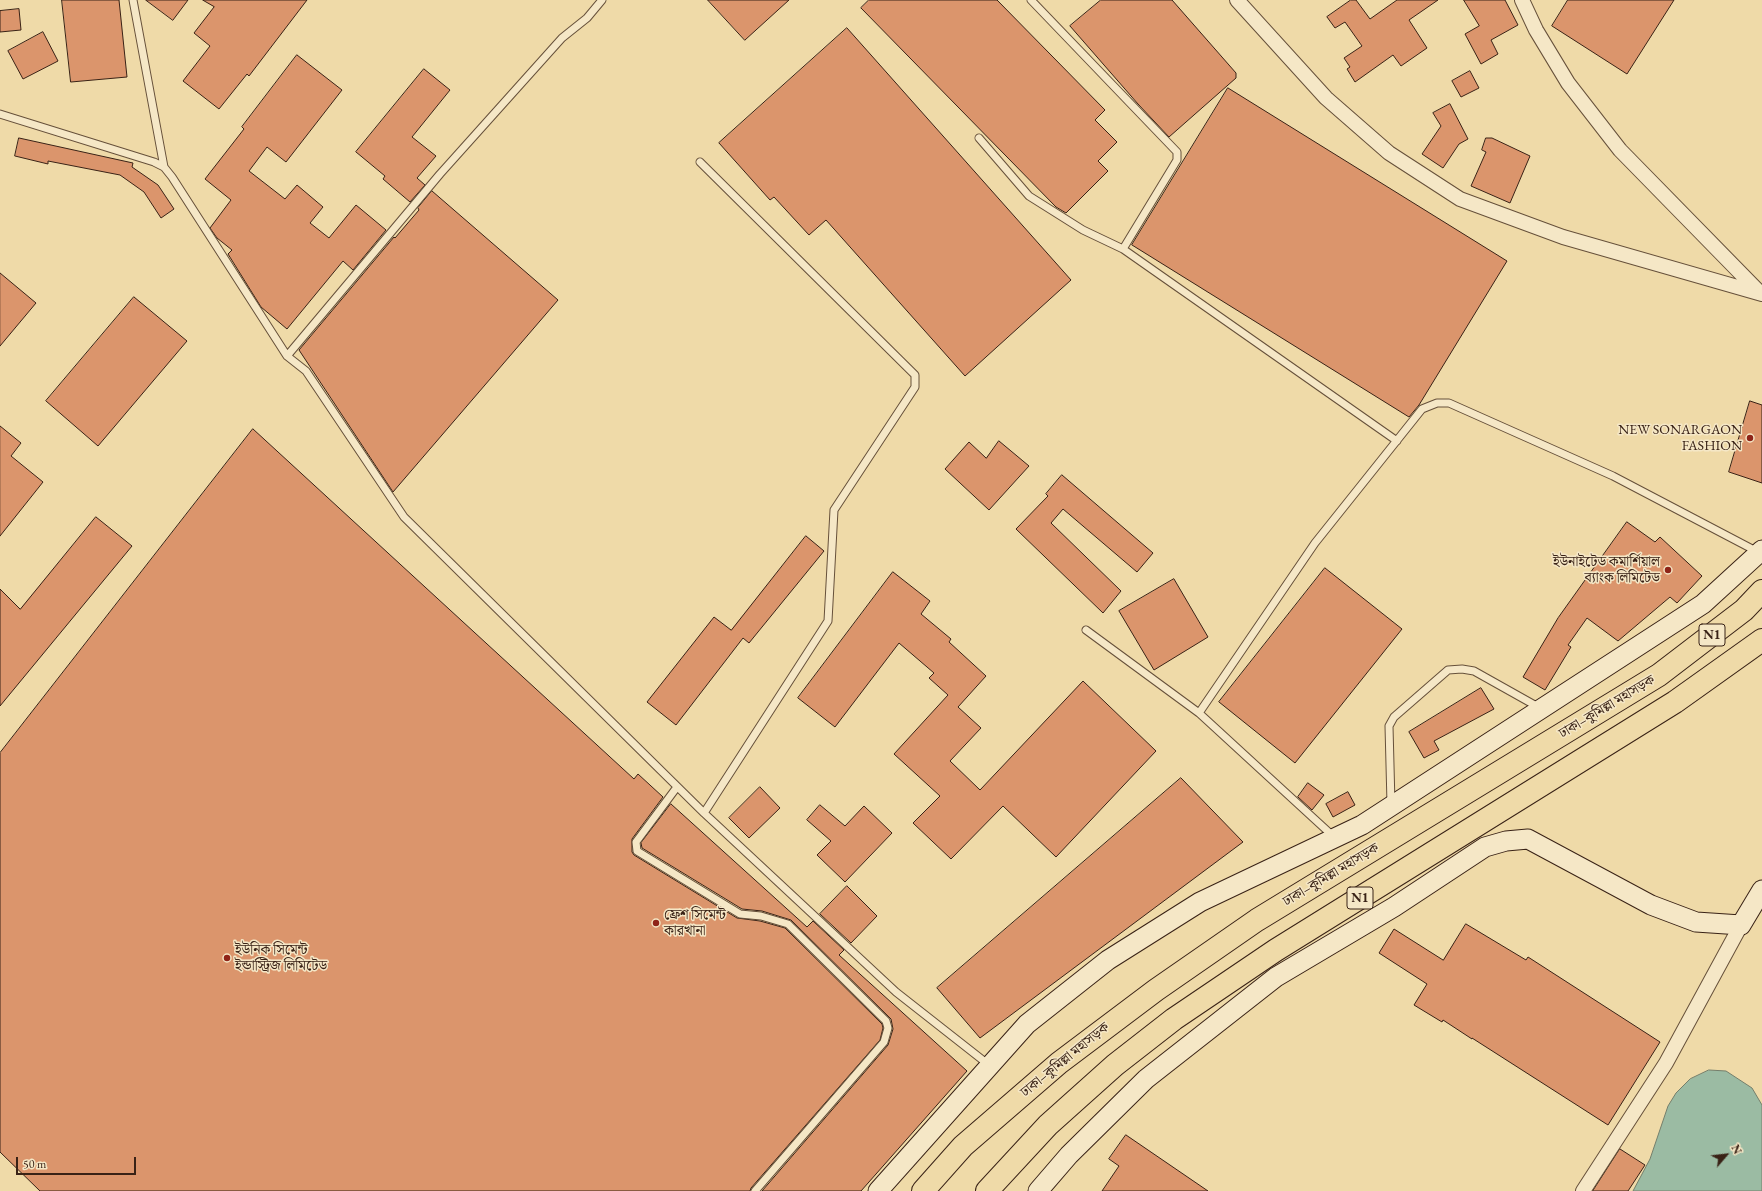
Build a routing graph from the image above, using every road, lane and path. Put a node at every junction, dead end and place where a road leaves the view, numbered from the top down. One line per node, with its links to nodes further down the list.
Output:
1 (133, 0): 9 (lane)
2 (602, 0): 12 (lane)
3 (1031, 0): 10 (lane)
4 (1237, 0): 11 (street)
5 (1522, 0): 11 (street)
6 (0, 114): 9 (lane)
7 (980, 138): 10 (lane)
8 (700, 162): 22 (lane)
9 (164, 167): 12 (lane)
10 (1123, 249): 13 (lane)
11 (1761, 293)
12 (287, 356): 20 (lane)
13 (1397, 441): 14 (lane); 19 (lane)
14 (1761, 552): 18 (street)
15 (1762, 591): 29 (highway, ঢাকা–কুমিল্লা মহাসড়ক / N1)
16 (1086, 630): 19 (lane)
17 (1762, 640): 30 (highway, N1)
18 (1542, 709): 21 (street); 21 (lane)
19 (1199, 713): 23 (lane)
20 (677, 787): 22 (lane); 27 (lane)
21 (1392, 806): 23 (street)
22 (704, 813): 26 (lane)
23 (1335, 838): 26 (street)
24 (1760, 899): 25 (street)
25 (1741, 925): 31 (street); 32 (street)
26 (990, 1065): 28 (street)
27 (755, 1191)
28 (878, 1191)
29 (923, 1191)
30 (987, 1191)
31 (1038, 1191)
32 (1583, 1191)

